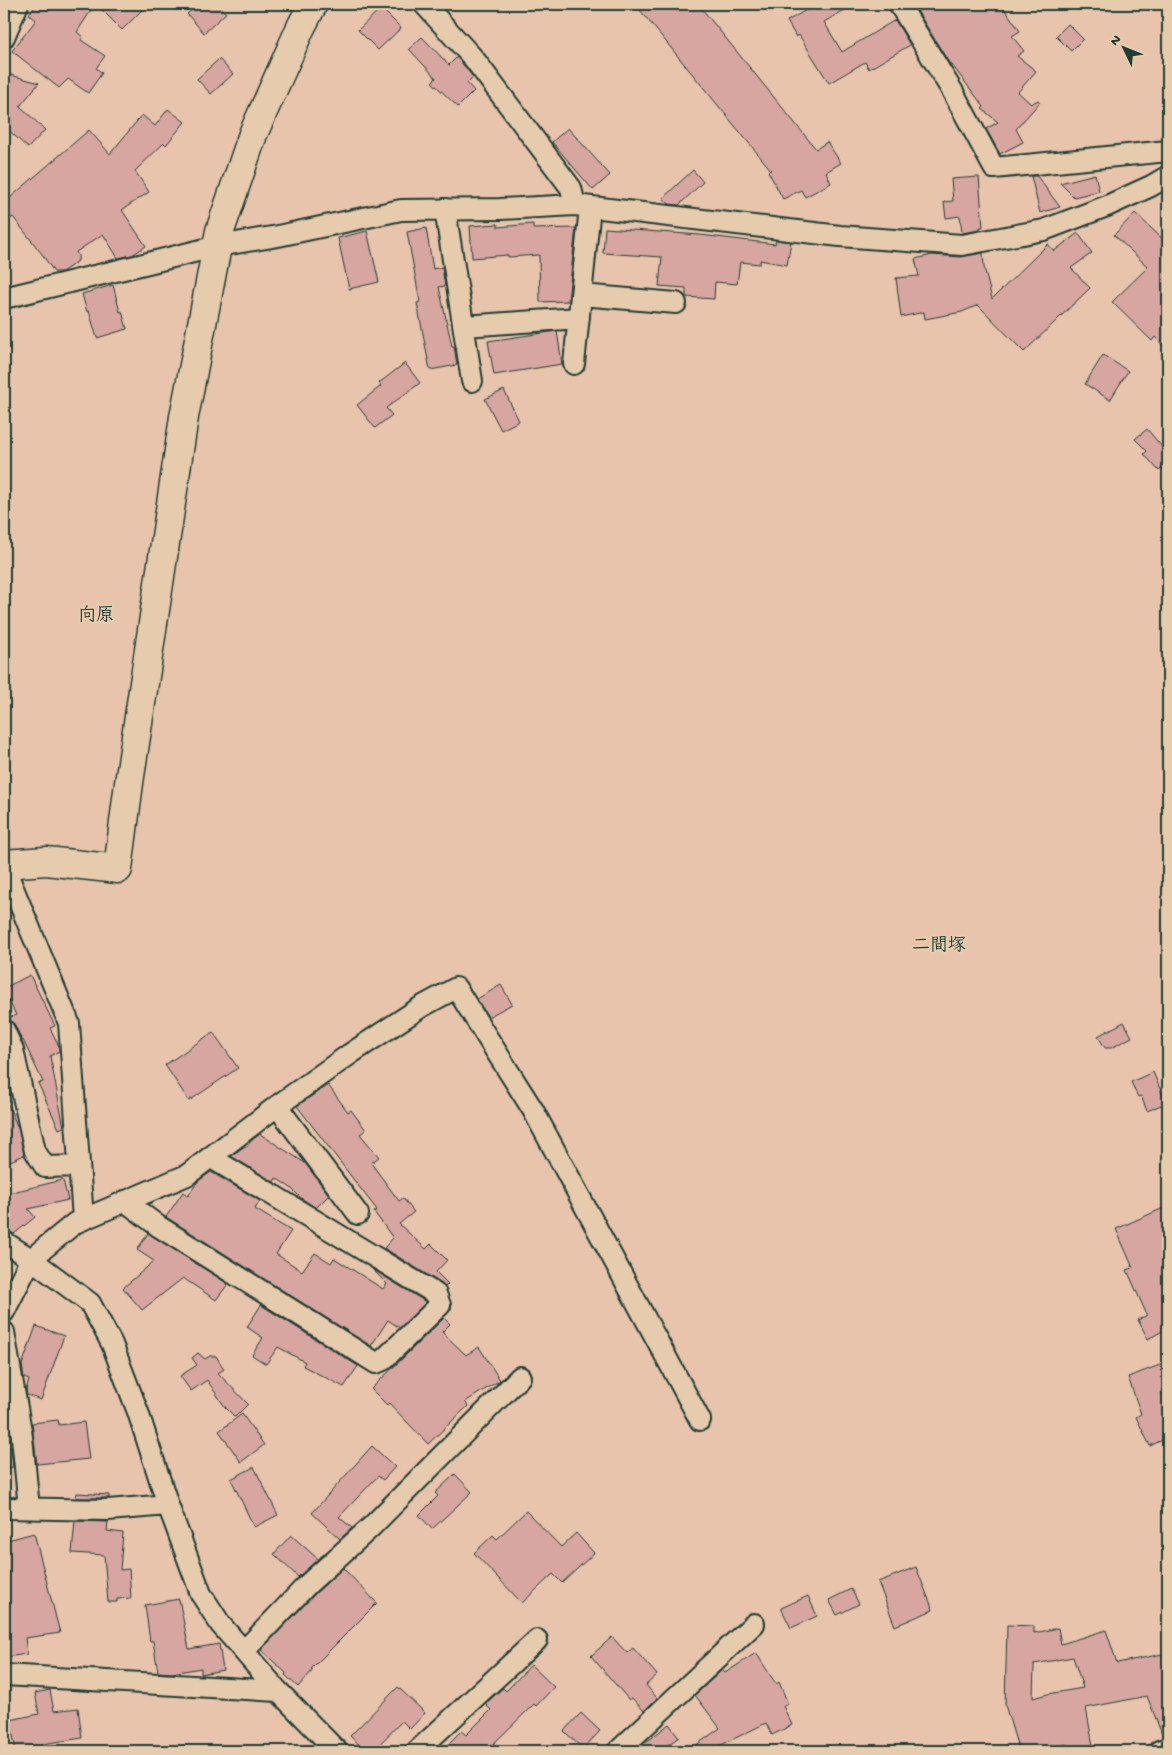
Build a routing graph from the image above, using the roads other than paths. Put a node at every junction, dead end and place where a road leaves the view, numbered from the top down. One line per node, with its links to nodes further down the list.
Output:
1 (18, 4): 5 (street)
2 (313, 4): 10 (street)
3 (424, 4): 8 (street)
4 (899, 4): 6 (street)
5 (4, 37)
6 (1168, 151)
7 (1168, 176): 8 (street)
8 (583, 206): 9 (street); 11 (street)
9 (445, 209): 10 (street); 15 (street)
10 (218, 246): 12 (street); 18 (street)
11 (581, 295): 13 (street); 14 (street)
12 (4, 298)
13 (676, 303)
14 (579, 318): 15 (street); 16 (street)
15 (464, 326): 17 (street)
16 (574, 364)
17 (472, 381)
18 (4, 865): 22 (street)
19 (4, 1030): 22 (street)
20 (277, 1106): 21 (street); 24 (street); 31 (street)
21 (210, 1157): 23 (street); 23 (street)
22 (79, 1166): 25 (street)
23 (125, 1201): 25 (street)
24 (358, 1214)
25 (83, 1219): 27 (street)
26 (4, 1242): 27 (street)
27 (31, 1259): 28 (street); 32 (street)
28 (4, 1312)
29 (4, 1332): 34 (street)
30 (520, 1378): 37 (street)
31 (700, 1420)
32 (168, 1505): 34 (street); 37 (street)
33 (4, 1508): 34 (street)
34 (30, 1508)
35 (754, 1624): 43 (street)
36 (537, 1640): 42 (street)
37 (244, 1651): 39 (street)
38 (4, 1674): 39 (street)
39 (278, 1691): 41 (street)
40 (1168, 1748): 44 (street)
41 (337, 1751)
42 (417, 1751)
43 (618, 1751)
44 (1159, 1751)

